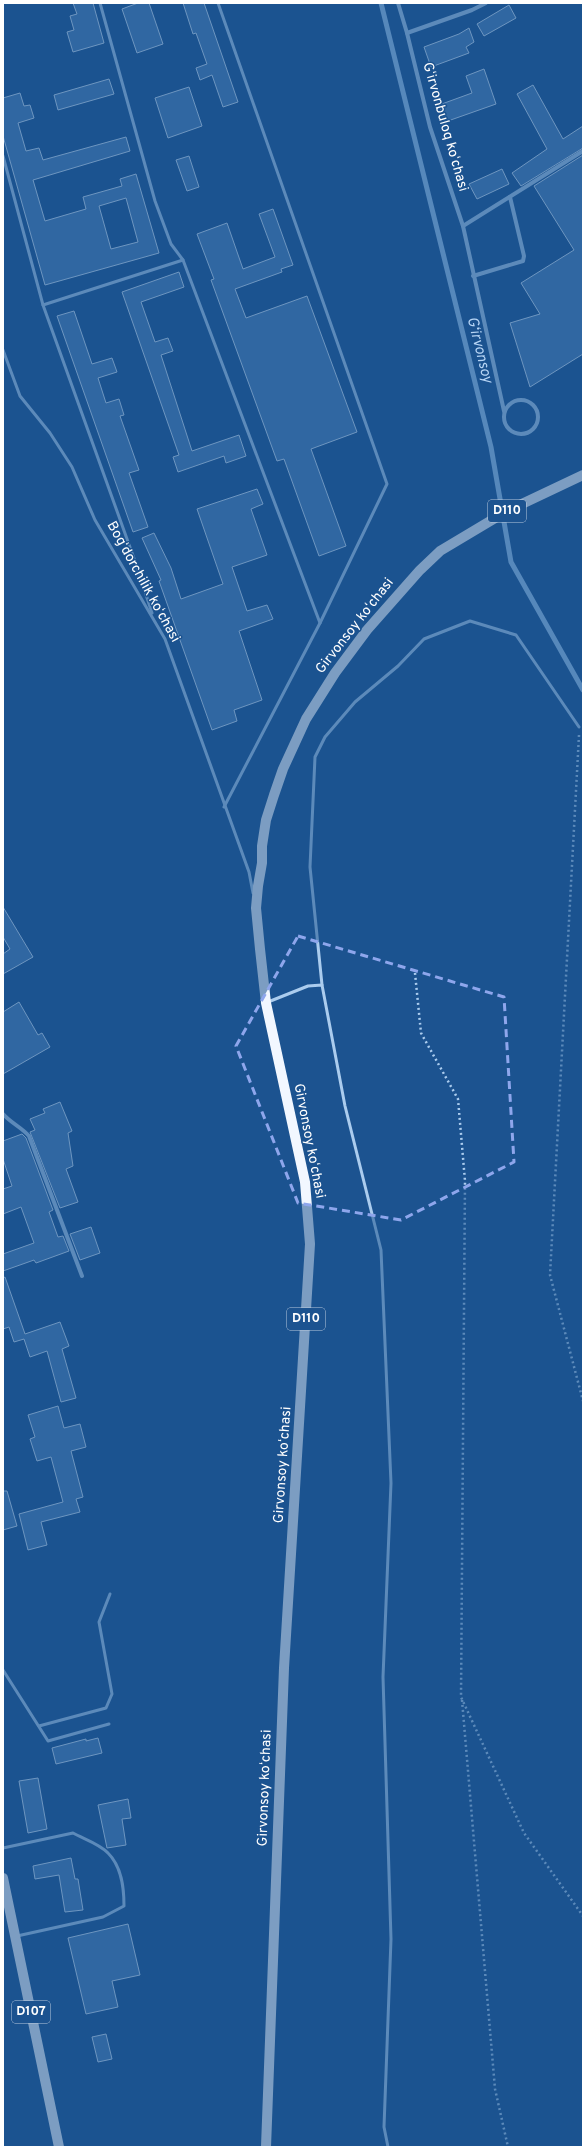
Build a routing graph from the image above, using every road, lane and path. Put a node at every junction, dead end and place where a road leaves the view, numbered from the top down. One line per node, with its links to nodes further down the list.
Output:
1 (100, 3): 10 (lane)
2 (218, 3): 17 (lane)
3 (398, 3): 5 (street, Gʻirvonbuloq koʻchasi)
4 (486, 3): 5 (street)
5 (408, 33): 9 (street, Gʻirvonbuloq koʻchasi)
6 (583, 150): 8 (street)
7 (3, 156): 12 (lane)
8 (510, 197): 9 (street); 11 (street)
9 (462, 226): 11 (street, Gʻirvonbuloq koʻchasi)
10 (183, 260): 12 (lane); 17 (lane)
11 (473, 276): 14 (street, Gʻirvonbuloq koʻchasi)
12 (43, 306): 16 (lane)
13 (3, 350): 16 (lane, Bogʻdorchilik koʻchasi)
14 (504, 411): 14 (street)
15 (580, 476): 20 (main road, Girvonsoy koʻchasi / D110)
16 (153, 619): 19 (lane, Bogʻdorchilik koʻchasi)
17 (320, 623): 19 (lane)
18 (579, 727): 22 (lane); 26 (path)
19 (224, 808): 20 (lane, Bogʻdorchilik koʻchasi)
20 (256, 908): 23 (main road, Girvonsoy koʻchasi / D110)
21 (415, 973): 29 (path)
22 (322, 985): 23 (lane); 38 (lane)
23 (266, 1003): 37 (main road, Girvonsoy koʻchasi / D110)
24 (3, 1114): 25 (street)
25 (82, 1276)
26 (583, 1401)
27 (110, 1594): 31 (lane)
28 (3, 1670): 31 (lane)
29 (461, 1697): 34 (path); 39 (path)
30 (109, 1724): 31 (lane)
31 (39, 1726)
32 (3, 1848): 35 (lane)
33 (3, 1878): 35 (main road, D107)
34 (583, 1916)
35 (15, 1937): 36 (main road, D107)
36 (59, 2147)
37 (266, 2147)
38 (388, 2147)
39 (508, 2147)

